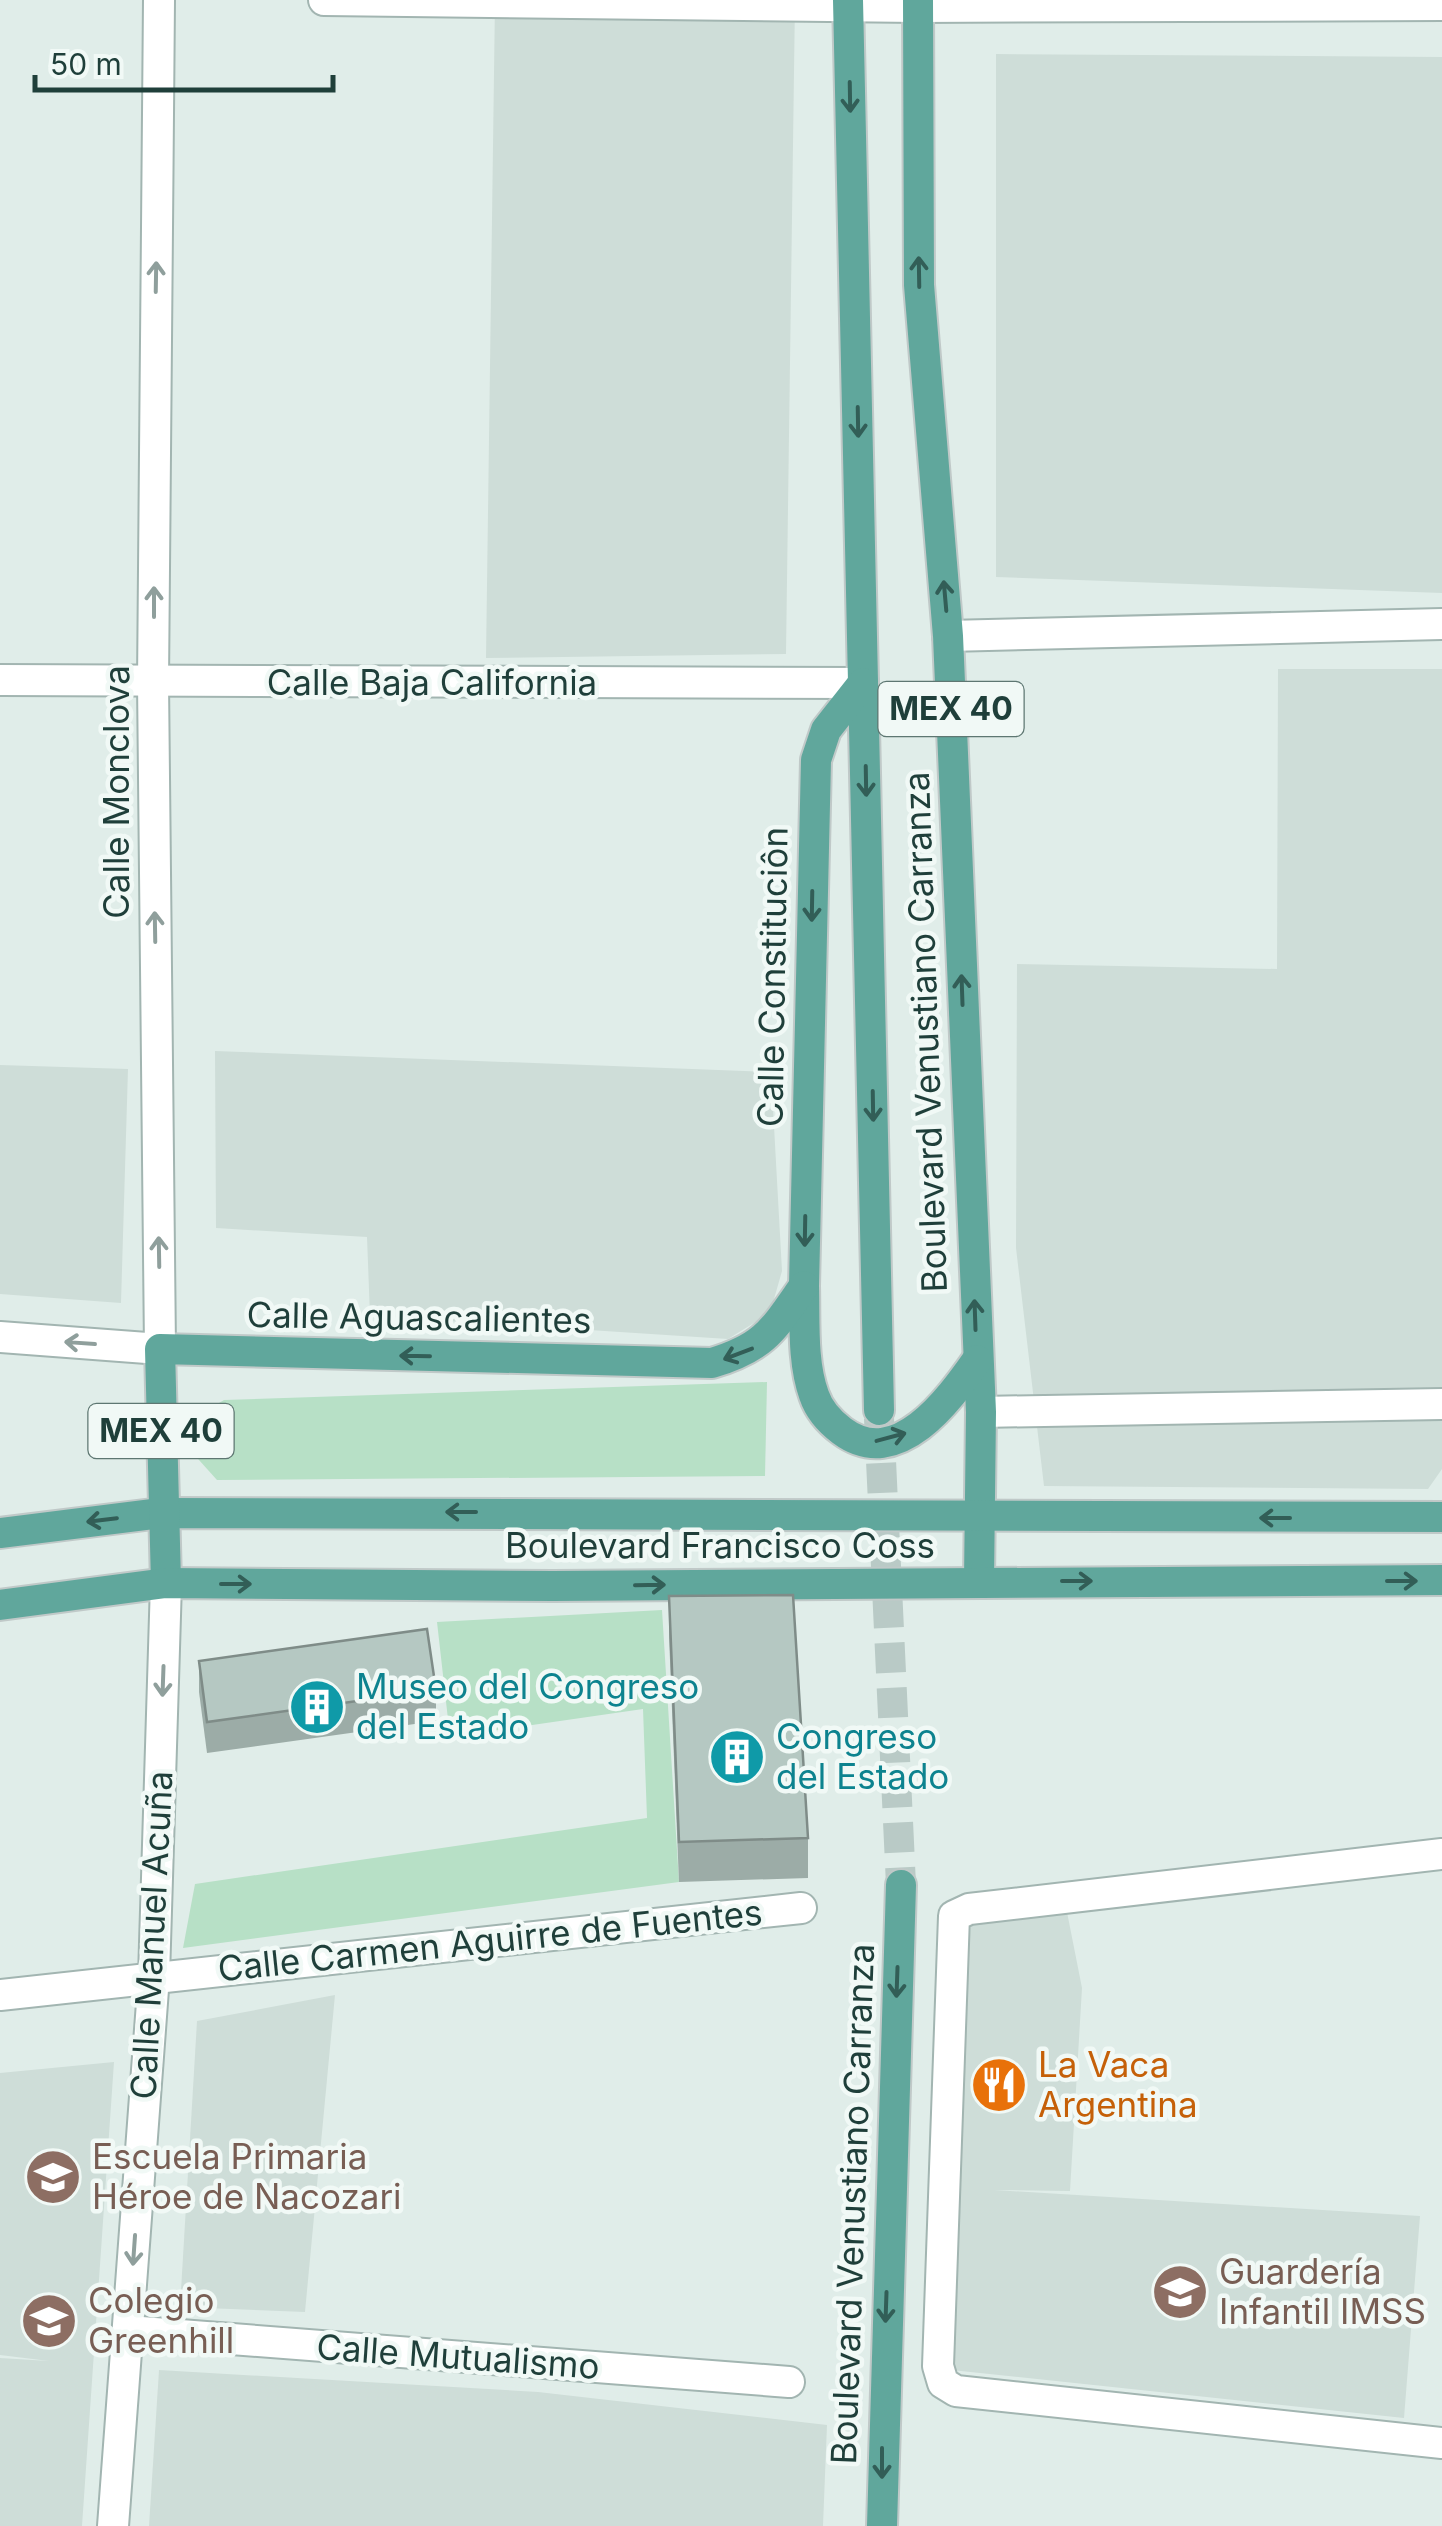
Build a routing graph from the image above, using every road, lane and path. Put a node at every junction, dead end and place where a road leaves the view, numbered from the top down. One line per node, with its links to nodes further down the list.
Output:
1 (159, 0): 9 (street, Calle Monclova, one-way to 1)
2 (324, 0): 3 (street)
3 (848, 3): 4 (street); 10 (main road, Boulevard Venustiano Carranza / MEX 40, one-way to 10)
4 (918, 4): 5 (street); 7 (main road, Boulevard Venustiano Carranza / MEX 40, one-way to 4)
5 (1442, 5)
6 (1442, 624): 7 (street)
7 (948, 636): 14 (main road, Boulevard Venustiano Carranza / MEX 40, one-way to 7)
8 (0, 680): 9 (street, Calle Baja California)
9 (153, 682): 10 (street, Calle Baja California); 13 (street, Calle Monclova, one-way to 9)
10 (863, 684): 11 (main road, Calle Constituciôn / MEX 40, one-way to 11); 16 (main road, Boulevard Venustiano Carranza, one-way to 16)
11 (804, 1286): 13 (main road, Calle Aguascalientes, one-way to 13); 14 (main road, Calle Constituciôn, one-way to 14)
12 (0, 1337): 13 (street, Calle Aguascalientes, one-way to 12)
13 (160, 1349): 18 (main road, Calle Monclova / MEX 40)
14 (977, 1360): 17 (main road, Boulevard Venustiano Carranza / MEX 40)
15 (1442, 1404): 17 (street)
16 (879, 1410)
17 (980, 1412): 20 (main road, Boulevard Venustiano Carranza / MEX 40)
18 (161, 1513): 20 (main road, Boulevard Francisco Coss, one-way to 18); 21 (main road, Boulevard Francisco Coss, one-way to 21); 24 (main road, Calle Monclova / MEX 40)
19 (1442, 1517): 20 (main road, Boulevard Francisco Coss, one-way to 20)
20 (980, 1518): 23 (main road, Boulevard Venustiano Carranza / MEX 40)
21 (0, 1533)
22 (1442, 1580): 23 (main road, Boulevard Francisco Coss, one-way to 22)
23 (979, 1582): 24 (main road, Boulevard Francisco Coss, one-way to 23)
24 (166, 1583): 25 (main road, Boulevard Francisco Coss); 29 (street, Calle Manuel Acuña, one-way to 29)
25 (0, 1604)
26 (1442, 1854): 33 (street)
27 (901, 1885): 35 (main road, Boulevard Venustiano Carranza, one-way to 35)
28 (801, 1908): 29 (street, Calle Carmen Aguirre de Fuentes)
29 (154, 1976): 30 (street, Calle Carmen Aguirre de Fuentes); 31 (street, Calle Manuel Acuña, one-way to 31)
30 (0, 1995)
31 (128, 2332): 32 (street, Calle Mutualismo); 34 (street, Calle Manuel Acuña)
32 (789, 2382)
33 (1442, 2444)
34 (113, 2526)
35 (882, 2526)

